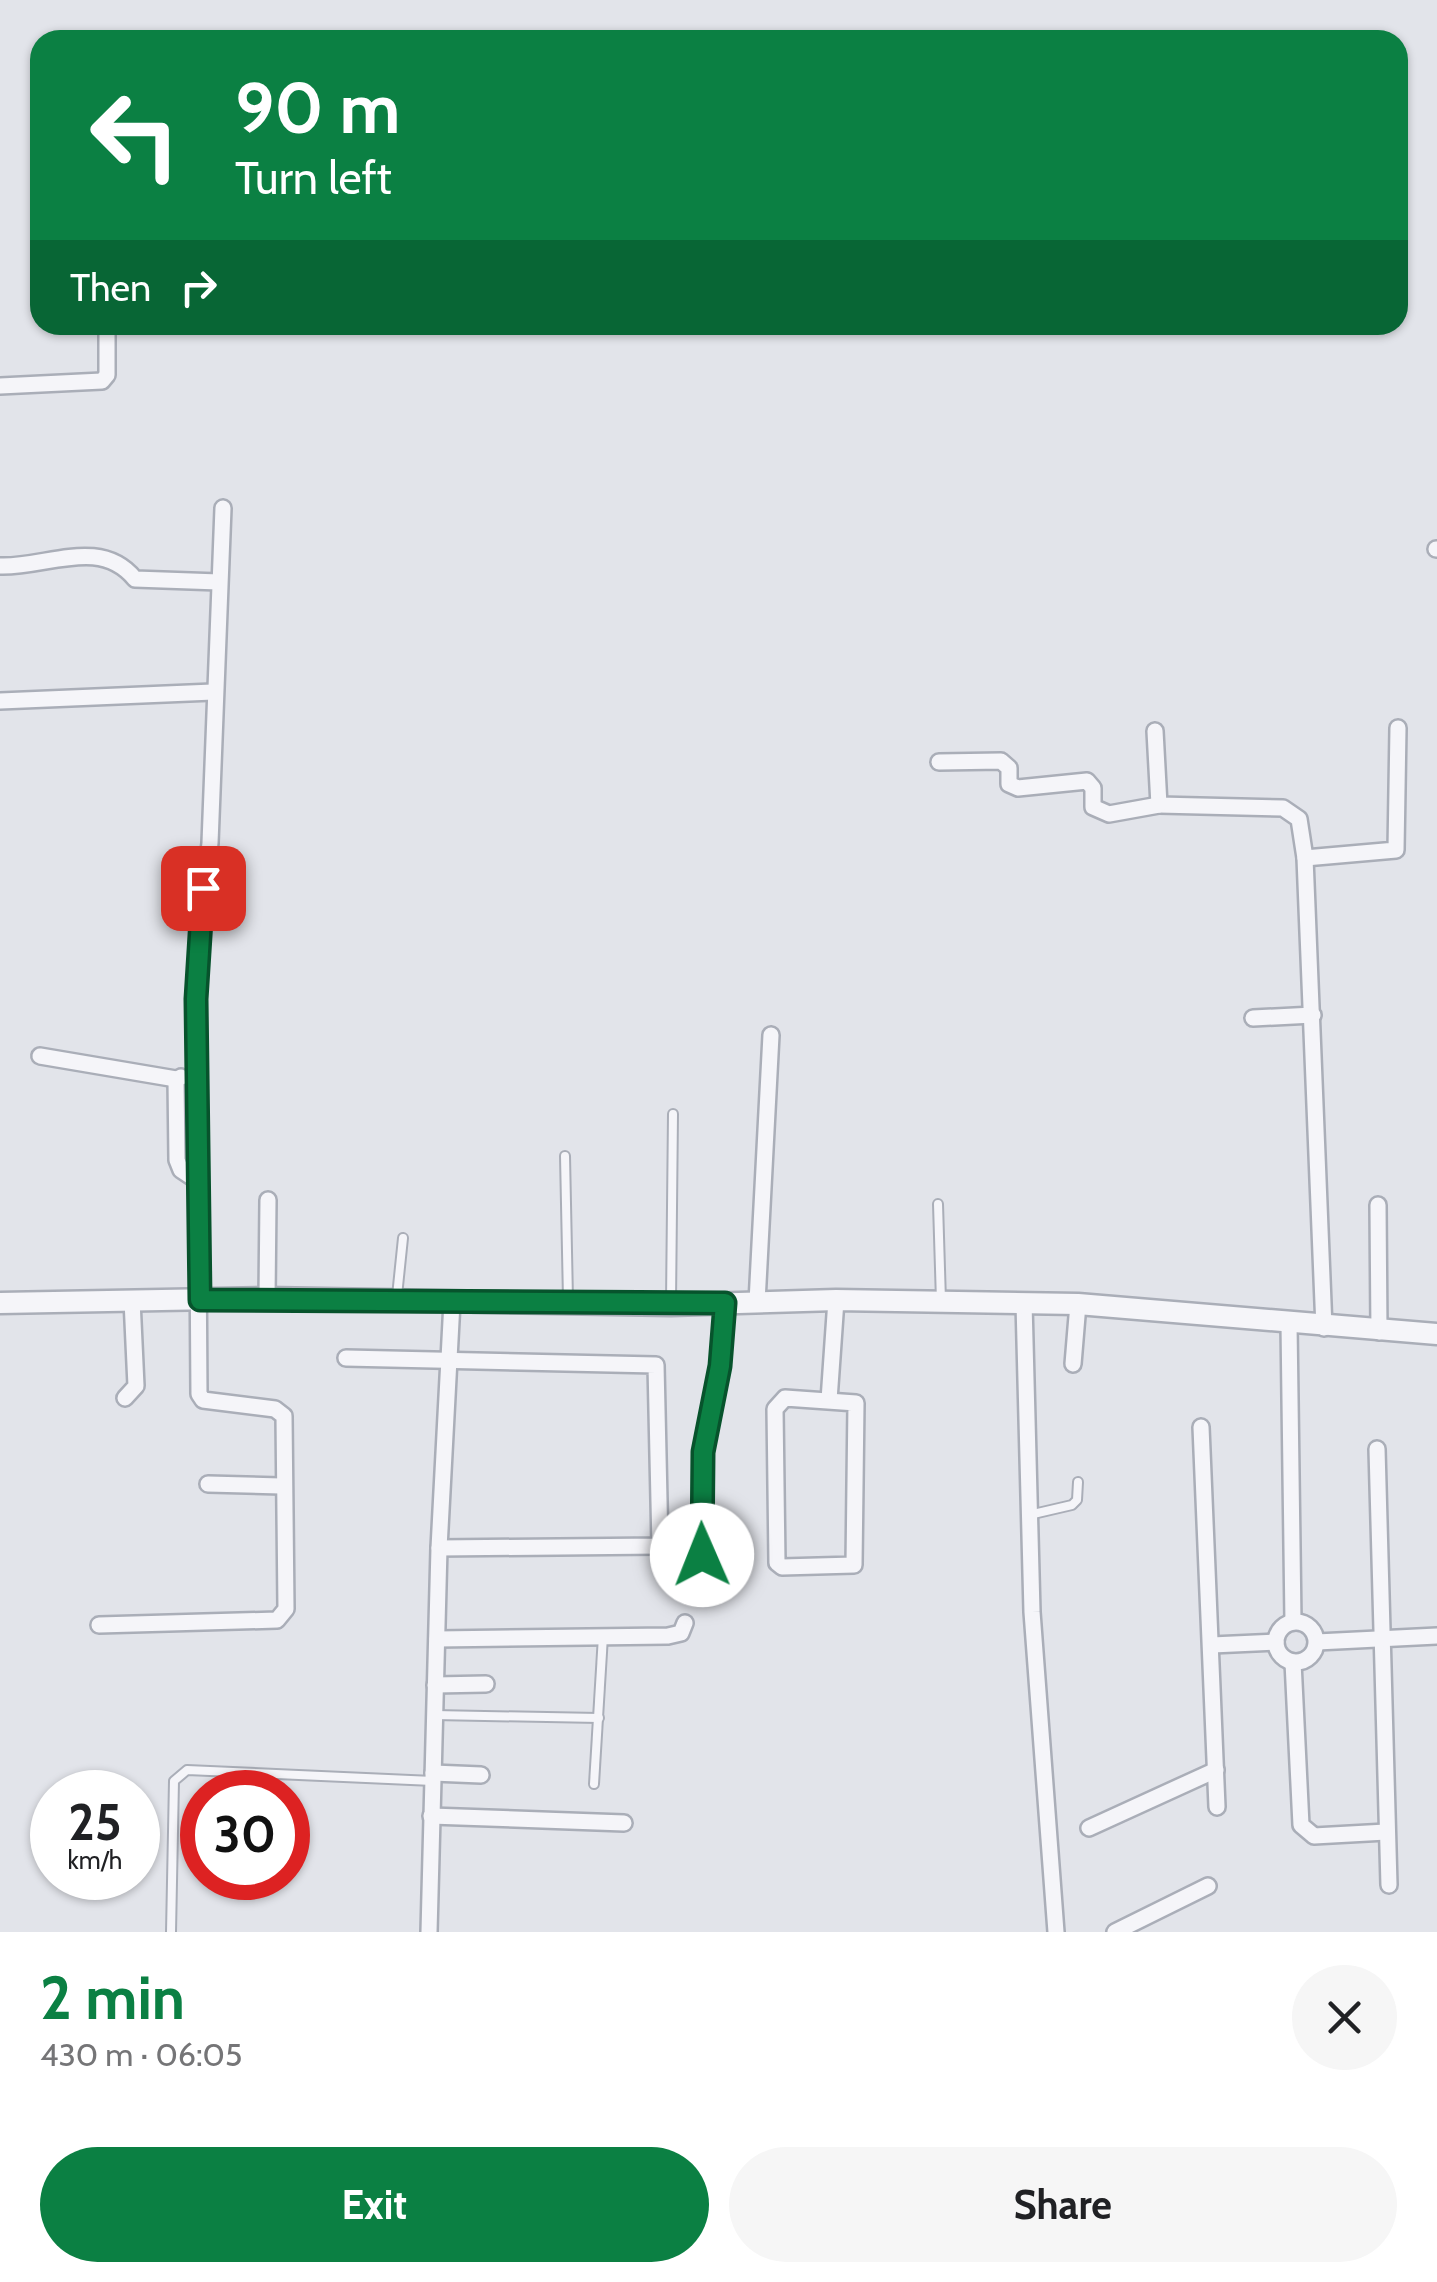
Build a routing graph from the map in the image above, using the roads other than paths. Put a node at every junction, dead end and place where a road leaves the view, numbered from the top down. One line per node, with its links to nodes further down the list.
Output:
1 (107, 335): 2 (street)
2 (0, 386)
3 (223, 508): 5 (street)
4 (0, 566): 5 (street)
5 (219, 582): 6 (street)
6 (213, 692): 7 (street); 17 (street)
7 (0, 700)
8 (1398, 728): 12 (street)
9 (1155, 731): 11 (street)
10 (939, 762): 11 (street)
11 (1159, 805): 12 (street)
12 (1305, 858): 13 (street)
13 (1312, 1016): 14 (street); 39 (street)
14 (1253, 1018)
15 (771, 1035): 31 (street)
16 (40, 1056): 17 (street)
17 (186, 1078): 26 (street)
18 (673, 1114): 37 (lane)
19 (566, 1156): 35 (lane)
20 (268, 1200): 24 (street)
21 (938, 1204): 29 (lane)
22 (1378, 1204): 40 (street)
23 (403, 1238): 27 (lane)
24 (267, 1298): 26 (street); 27 (street)
25 (132, 1300): 26 (street); 34 (street); 46 (street)
26 (200, 1300): 51 (street)
27 (396, 1300): 30 (street)
28 (836, 1300): 29 (street); 31 (street); 45 (street)
29 (941, 1301): 33 (street)
30 (452, 1302): 35 (street); 42 (street)
31 (758, 1302): 32 (street)
32 (725, 1303): 37 (street); 54 (street)
33 (1024, 1303): 36 (street); 52 (street)
34 (0, 1304)
35 (568, 1304): 37 (street)
36 (1078, 1304): 38 (street); 44 (street)
37 (671, 1305)
38 (1289, 1324): 39 (street); 55 (street)
39 (1324, 1328): 40 (street)
40 (1379, 1332): 41 (street)
41 (1437, 1334)
42 (450, 1356): 43 (street); 53 (street); 53 (street)
43 (346, 1358)
44 (1073, 1364)
45 (829, 1390): 45 (street)
46 (125, 1398)
47 (1202, 1427): 64 (street)
48 (1377, 1450): 61 (street)
49 (1078, 1482): 52 (lane)
50 (208, 1484): 51 (street)
51 (282, 1486): 57 (street)
52 (1029, 1514): 83 (street)
53 (439, 1548): 60 (street)
54 (701, 1576)
55 (1293, 1622): 62 (street); 63 (street)
56 (685, 1624): 58 (street)
57 (99, 1625)
58 (603, 1636): 60 (street); 69 (lane)
59 (1437, 1636): 61 (street)
60 (436, 1639): 67 (street)
61 (1384, 1639): 63 (street); 78 (street)
62 (1276, 1642): 64 (street); 65 (street)
63 (1317, 1642): 65 (street)
64 (1212, 1645): 70 (street)
65 (1292, 1662): 78 (street)
66 (486, 1684): 67 (street)
67 (435, 1685): 68 (street)
68 (434, 1715): 69 (lane); 72 (street)
69 (599, 1718): 73 (lane)
70 (1216, 1770): 74 (street); 77 (street)
71 (481, 1775): 72 (street)
72 (433, 1777): 75 (street); 81 (lane)
73 (594, 1784)
74 (1217, 1808)
75 (432, 1816): 76 (street); 82 (street)
76 (624, 1823)
77 (1089, 1828)
78 (1386, 1832): 79 (street)
79 (1388, 1885)
80 (1208, 1886): 84 (street)
81 (171, 1932)
82 (428, 1932)
83 (1056, 1932)
84 (1116, 1932)

